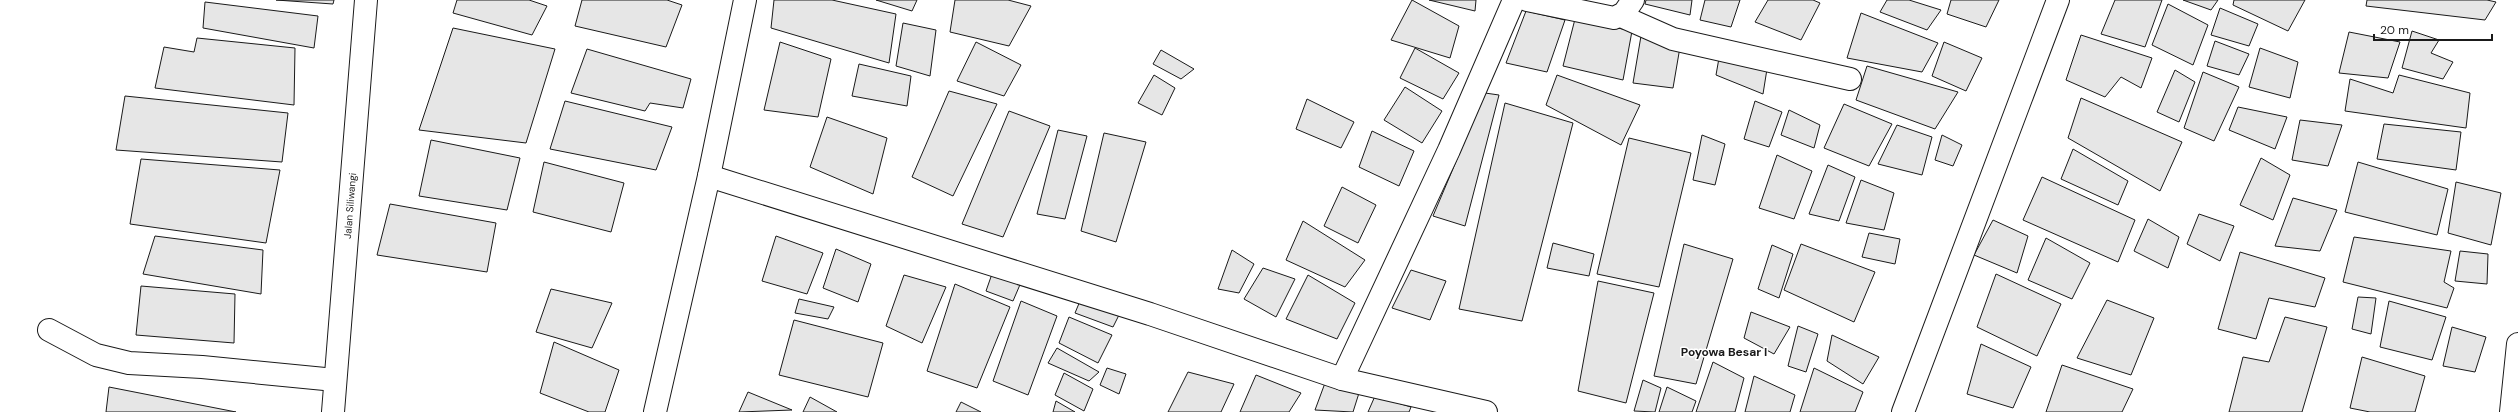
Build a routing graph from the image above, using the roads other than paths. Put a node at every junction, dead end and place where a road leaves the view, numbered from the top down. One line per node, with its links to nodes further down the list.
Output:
1 (366, 0): 12 (street, Jalan Siliwangi)
2 (745, 0): 8 (street)
3 (1514, 0): 11 (street)
4 (1527, 0): 6 (street)
5 (2058, 0): 16 (street)
6 (1627, 8): 7 (street)
7 (1850, 79)
8 (709, 176): 11 (street); 14 (street)
9 (49, 330): 12 (street)
10 (2518, 344): 17 (street)
11 (1342, 379): 15 (street)
12 (335, 380): 13 (street, Jalan Siliwangi)
13 (333, 412)
14 (655, 412)
15 (1486, 412)
16 (1903, 412)
17 (2511, 412)

